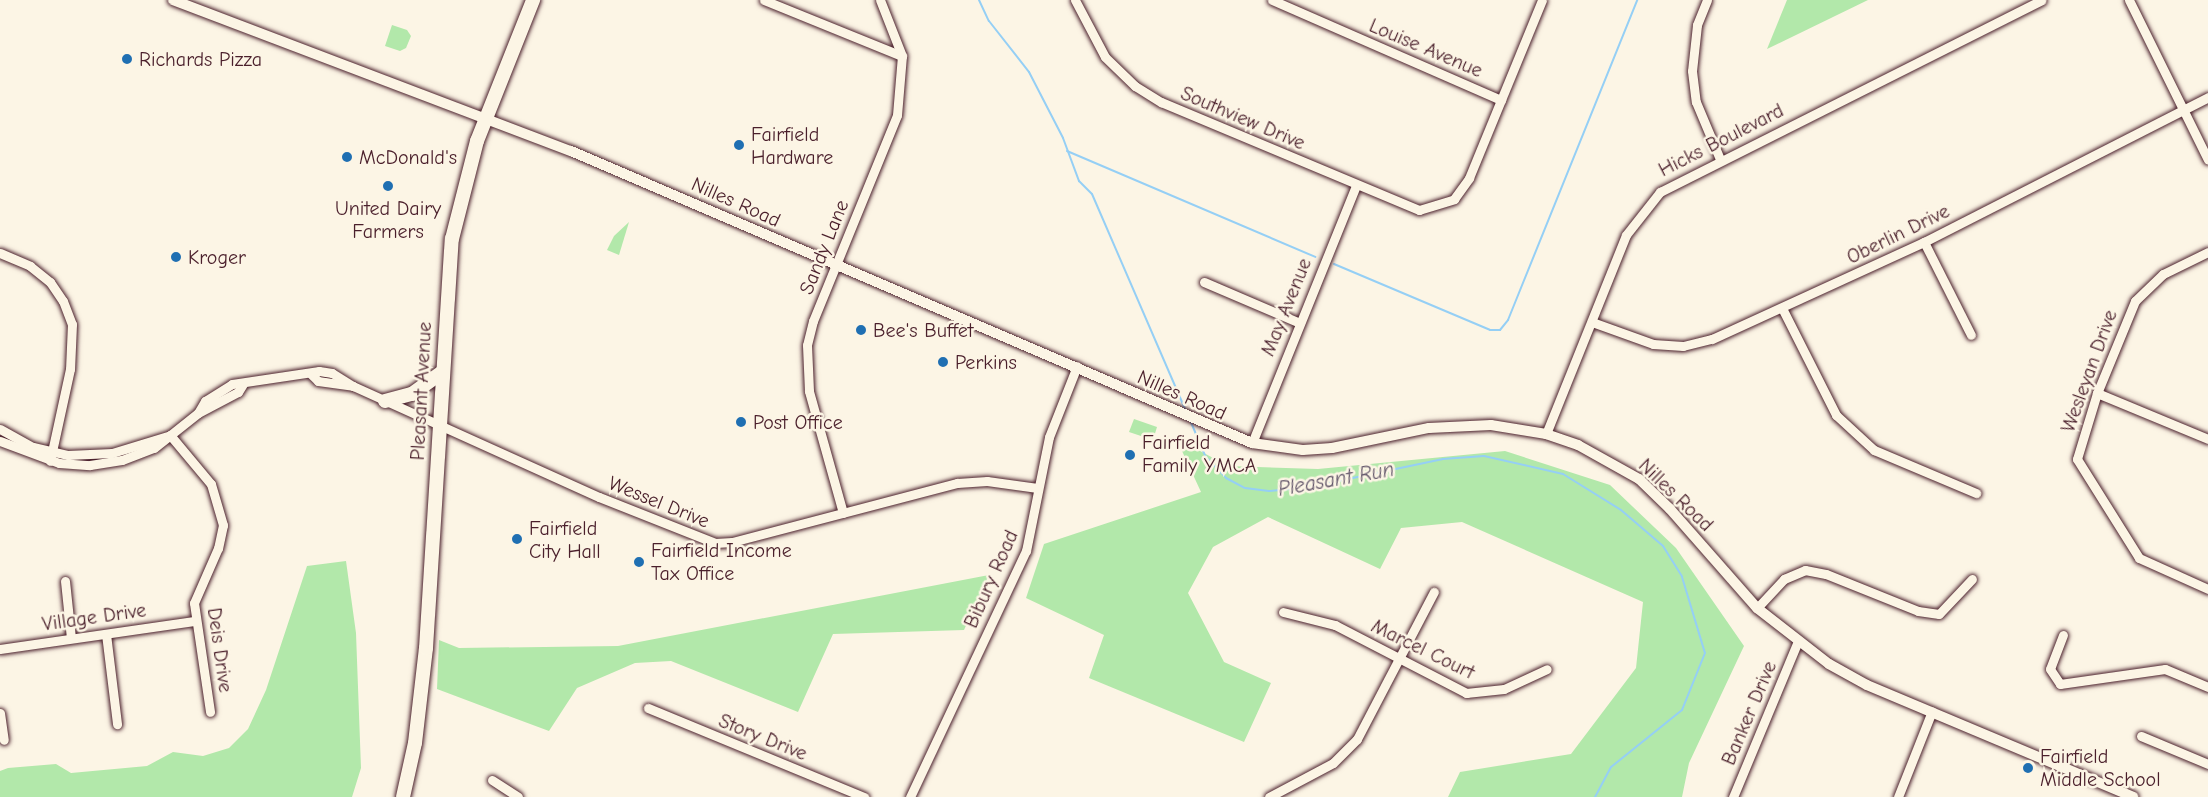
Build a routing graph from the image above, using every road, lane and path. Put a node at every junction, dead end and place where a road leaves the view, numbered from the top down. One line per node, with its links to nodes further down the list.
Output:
1 (174, 0): 15 (street, Nilles Road)
2 (533, 0): 15 (main road, Pleasant Avenue)
3 (764, 0): 11 (street)
4 (880, 0): 11 (street, Sandy Lane)
5 (1075, 0): 18 (street, Southview Drive)
6 (1272, 0): 13 (street, Louise Avenue)
7 (1542, 0): 13 (street)
8 (1707, 0): 16 (street)
9 (2041, 0): 16 (street, Hicks Boulevard)
10 (2129, 0): 14 (street)
11 (902, 56): 22 (street, Sandy Lane)
12 (2208, 97): 14 (street, Oberlin Drive)
13 (1501, 100): 18 (street, Southview Drive)
14 (2183, 109): 17 (street); 19 (street, Oberlin Drive)
15 (485, 118): 22 (street, Nilles Road); 29 (main road, Pleasant Avenue)
16 (1720, 159): 26 (street, Hicks Boulevard)
17 (2208, 160)
18 (1356, 186): 25 (street, May Avenue)
19 (1924, 242): 24 (street, Oberlin Drive); 27 (street)
20 (2208, 252): 30 (street, Wesleyan Drive)
21 (0, 253): 39 (street)
22 (836, 265): 28 (street, Nilles Road); 42 (street, Sandy Lane)
23 (1204, 282): 25 (street)
24 (1782, 310): 26 (street, Oberlin Drive); 41 (street)
25 (1298, 322): 38 (street, May Avenue)
26 (1592, 322): 34 (street, Hicks Boulevard)
27 (1971, 335)
28 (1077, 366): 38 (street, Nilles Road); 40 (street, Bibury Road)
29 (441, 372): 31 (main road); 32 (main road, Pleasant Avenue)
30 (2097, 393): 36 (street); 45 (street, Wesleyan Drive)
31 (386, 401): 32 (street, Wessel Drive); 35 (street, Wessel Drive)
32 (438, 425): 42 (street, Wessel Drive); 68 (main road, Pleasant Avenue)
33 (0, 429): 39 (street, Wessel Drive)
34 (1546, 434): 38 (street, Nilles Road); 47 (street, Nilles Road)
35 (171, 435): 39 (street, Wessel Drive); 49 (street, Deis Drive)
36 (2208, 439)
37 (0, 441): 39 (street, Wessel Drive)
38 (1252, 443)
39 (50, 457)
40 (1038, 488): 42 (street, Wessel Drive); 71 (street, Bibury Road)
41 (1976, 494)
42 (843, 513)
43 (1972, 579): 47 (street)
44 (65, 581): 52 (street)
45 (2208, 589)
46 (1434, 592): 55 (street)
47 (1757, 608): 53 (street, Nilles Road)
48 (1283, 612): 55 (street, Marcel Court)
49 (194, 621): 50 (street, Village Drive); 60 (street, Deis Drive)
50 (106, 634): 52 (street, Village Drive); 62 (street)
51 (2063, 636): 57 (street)
52 (71, 638): 54 (street, Village Drive)
53 (1797, 643): 59 (street, Nilles Road); 73 (street, Banker Drive)
54 (0, 649)
55 (1396, 658): 56 (street, Marcel Court); 67 (street)
56 (1547, 669)
57 (2208, 687)
58 (648, 708): 70 (street, Story Drive)
59 (1932, 711): 74 (street); 75 (street, Nilles Road)
60 (210, 712)
61 (0, 713): 64 (street)
62 (117, 724)
63 (2141, 736): 65 (street)
64 (4, 740)
65 (2208, 764)
66 (492, 780): 69 (street)
67 (1292, 793): 72 (street)
68 (403, 797)
69 (518, 797)
70 (864, 797)
71 (910, 797)
72 (1269, 797)
73 (1733, 797)
74 (1898, 797)
75 (2133, 797)

